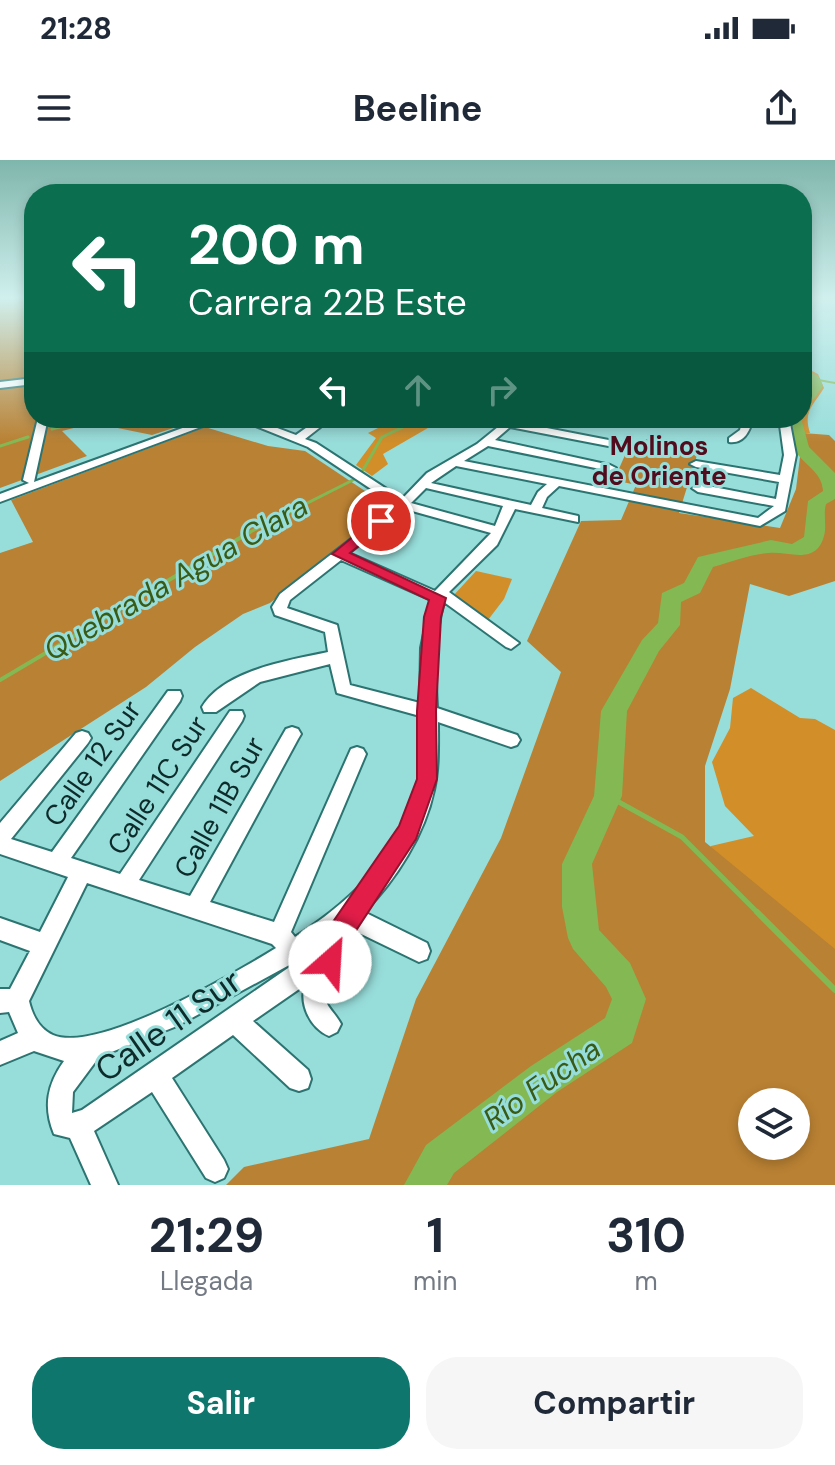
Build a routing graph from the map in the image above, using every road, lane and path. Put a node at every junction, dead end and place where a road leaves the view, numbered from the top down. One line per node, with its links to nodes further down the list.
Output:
1 (24, 382): 2 (street)
2 (0, 385)
3 (41, 428): 18 (street)
4 (191, 428): 23 (street)
5 (270, 428): 11 (street)
6 (313, 428): 11 (street)
7 (504, 428): 13 (street)
8 (543, 428): 14 (street)
9 (746, 428): 12 (street)
10 (786, 428): 19 (street)
11 (299, 438): 25 (street)
12 (733, 440)
13 (487, 442): 15 (street); 17 (street)
14 (624, 446)
15 (452, 462): 20 (street); 21 (street)
16 (696, 464): 19 (street)
17 (610, 468)
18 (29, 480)
19 (786, 480): 24 (street)
20 (556, 483): 24 (street); 27 (street)
21 (422, 484): 25 (street); 26 (street)
22 (698, 488): 24 (street)
23 (0, 498)
24 (781, 504)
25 (403, 505): 29 (street); 30 (street)
26 (510, 505): 27 (street); 29 (street)
27 (535, 510): 28 (street)
28 (574, 519)
29 (499, 531): 31 (street)
30 (339, 554): 31 (street); 33 (street)
31 (440, 596): 32 (street); 36 (street, Calle 11 Sur)
32 (511, 643)
33 (334, 657): 35 (street); 36 (street)
34 (174, 696): 44 (street, Calle 12 Sur)
35 (210, 707)
36 (426, 711): 40 (street); 48 (street, Calle 11 Sur)
37 (236, 716): 46 (street, Calle 11C Sur)
38 (292, 734): 47 (street, Calle 11B Sur)
39 (82, 738): 42 (street)
40 (511, 740)
41 (357, 754): 51 (street)
42 (0, 838)
43 (0, 845): 44 (street)
44 (56, 863): 45 (street)
45 (82, 871): 46 (street); 52 (street)
46 (124, 885): 47 (street)
47 (195, 908): 51 (street)
48 (358, 909): 50 (street, Calle 11 Sur); 51 (street, Calle 11 Sur); 53 (street)
49 (0, 929): 52 (street)
50 (335, 941): 55 (street, Calle 11 Sur); 56 (street)
51 (286, 943): 58 (street, Calle 11 Sur)
52 (44, 945): 54 (street)
53 (419, 951)
54 (8, 1000): 57 (street)
55 (233, 1019): 60 (street, Calle 11 Sur); 61 (street)
56 (329, 1024)
57 (35, 1038): 58 (street, Calle 11 Sur); 59 (street)
58 (91, 1048): 62 (street, Calle 11 Sur)
59 (0, 1053)
60 (155, 1074): 62 (street, Calle 11 Sur); 63 (street)
61 (299, 1079)
62 (78, 1126): 64 (street)
63 (215, 1169)
64 (105, 1185)

